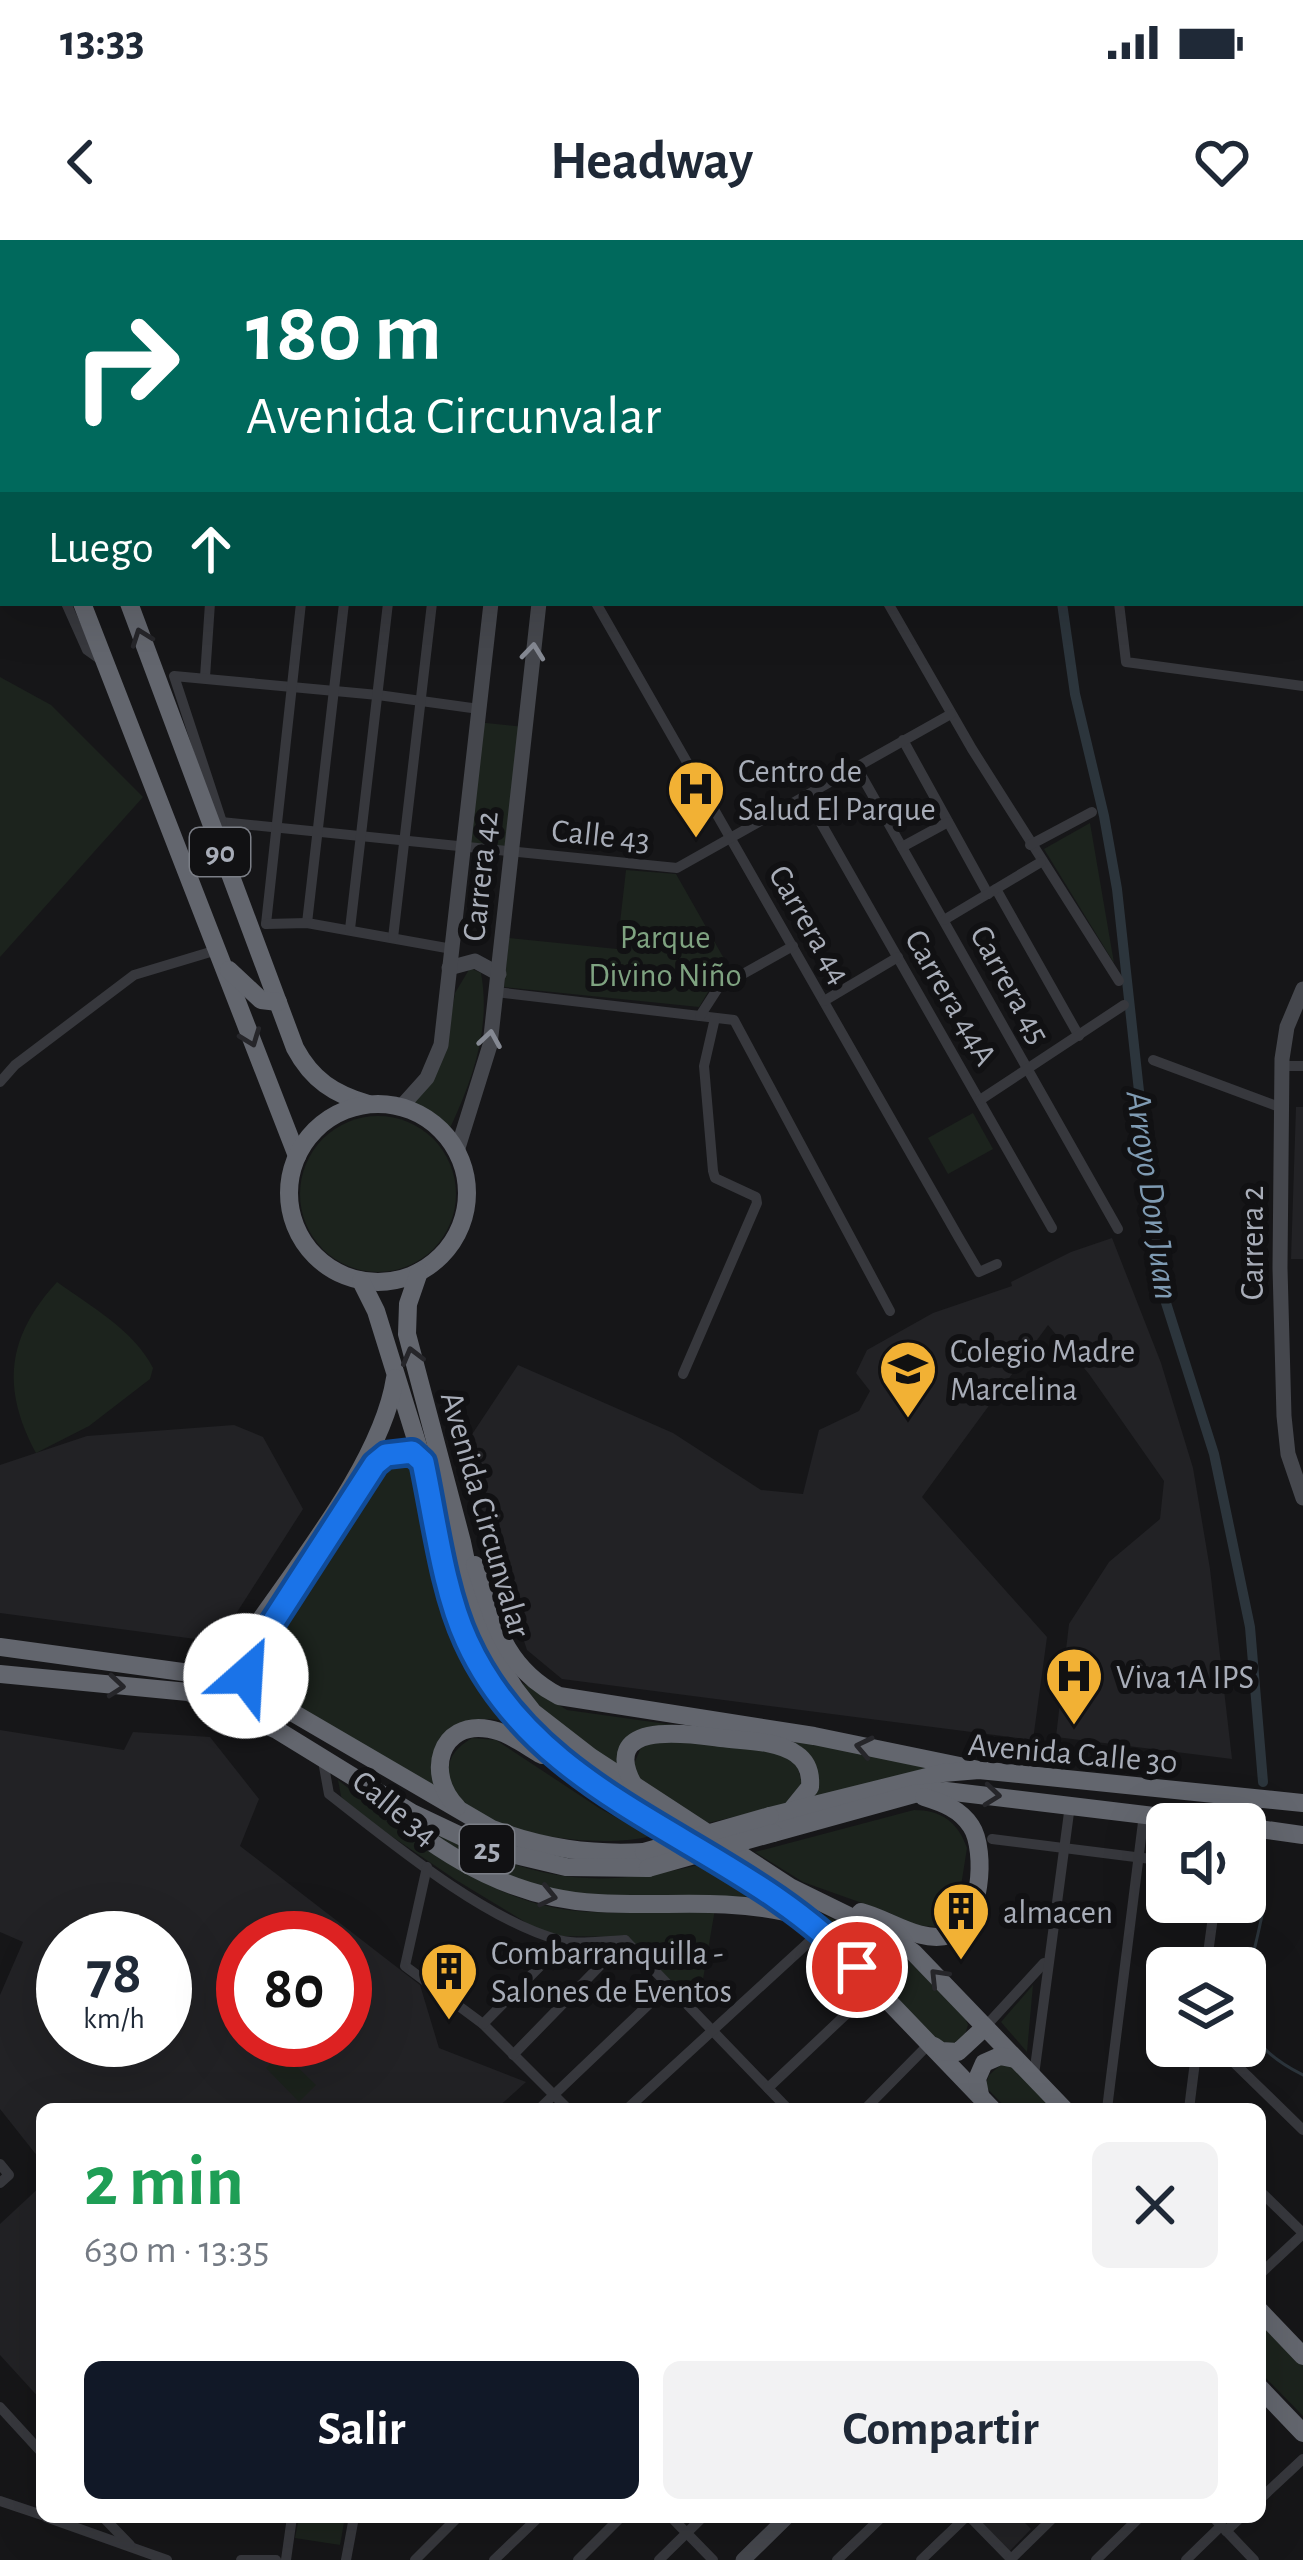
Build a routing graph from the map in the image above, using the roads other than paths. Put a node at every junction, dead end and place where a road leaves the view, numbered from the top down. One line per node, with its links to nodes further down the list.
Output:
1 (67, 606): 14 (street)
2 (83, 606): 14 (highway, 90)
3 (130, 606): 27 (highway, 90, one-way to 3)
4 (210, 606): 15 (street)
5 (301, 606): 16 (street)
6 (344, 606): 18 (street)
7 (388, 606): 19 (street)
8 (432, 606): 20 (street)
9 (491, 606): 21 (street, Carrera 42)
10 (539, 606): 37 (street, Carrera 42, one-way to 10)
11 (598, 606): 32 (street, Carrera 44)
12 (890, 606): 22 (street)
13 (1118, 606): 17 (street)
14 (105, 662): 48 (highway, 90)
15 (205, 676): 16 (street); 27 (street)
16 (293, 686): 18 (street); 29 (street)
17 (1303, 686)
18 (334, 690): 19 (street); 30 (street)
19 (378, 695): 20 (street); 31 (street)
20 (421, 701): 21 (street); 33 (street)
21 (478, 709): 35 (street, Carrera 42)
22 (950, 714): 23 (street, Calle 43); 34 (street)
23 (903, 740): 24 (street, Calle 43); 28 (street)
24 (856, 766): 25 (street, Calle 43); 36 (street, Carrera 45)
25 (805, 794): 32 (street, Calle 43); 47 (street, Carrera 44A)
26 (1092, 812): 34 (street)
27 (215, 821): 29 (street, Calle 43); 43 (highway, 90)
28 (948, 822): 36 (street); 39 (street)
29 (276, 827): 30 (street, Calle 43); 43 (street)
30 (318, 832): 31 (street, Calle 43); 41 (street)
31 (363, 836): 33 (street, Calle 43); 42 (street)
32 (730, 838): 37 (street, Calle 43); 45 (street, Carrera 44)
33 (406, 841): 35 (street, Calle 43); 44 (street)
34 (1030, 844): 38 (street)
35 (462, 846): 37 (street, Calle 43); 46 (street, Carrera 42)
36 (902, 847): 40 (street, Carrera 45)
37 (511, 851): 51 (street, Carrera 42)
38 (1041, 862): 39 (street); 50 (street)
39 (992, 892): 40 (street); 58 (street)
40 (944, 920): 62 (street, Carrera 45)
41 (307, 923): 42 (street); 43 (street)
42 (350, 929): 44 (street)
43 (260, 930): 54 (highway, 90)
44 (393, 938): 46 (street)
45 (793, 946): 53 (street, Carrera 44); 56 (street)
46 (452, 949): 49 (street, Carrera 42)
47 (898, 957): 53 (street); 64 (street, Carrera 44A)
48 (220, 959): 54 (highway); 63 (street); 69 (highway, 90, one-way to 69)
49 (449, 968): 51 (street); 66 (street, Carrera 42)
50 (1119, 981)
51 (498, 983): 56 (street); 68 (street, Carrera 42, one-way to 51)
52 (1302, 994): 60 (street, Carrera 2)
53 (824, 1001): 72 (street, Carrera 44)
54 (278, 1002): 65 (highway, 90)
55 (1124, 1005): 58 (street)
56 (700, 1016): 57 (street)
57 (715, 1018): 75 (street); 77 (street)
58 (1079, 1036): 62 (street)
59 (1153, 1060): 67 (street)
60 (1282, 1066): 61 (street); 67 (street, Carrera 2)
61 (1303, 1066)
62 (1028, 1069): 64 (street); 71 (street, Carrera 45)
63 (0, 1082)
64 (980, 1100): 70 (street, Carrera 44A)
65 (368, 1104): 66 (highway, 90); 69 (highway)
66 (401, 1106): 68 (highway)
67 (1282, 1108): 79 (street, Carrera 2)
68 (457, 1151): 73 (highway)
69 (297, 1156): 74 (highway, 90)
70 (1052, 1228)
71 (1118, 1229)
72 (997, 1264)
73 (419, 1273): 74 (highway); 80 (highway, Avenida Circunvalar, one-way to 73)
74 (361, 1281): 76 (highway, Avenida Circunvalar)
75 (890, 1311)
76 (396, 1373): 78 (highway, Avenida Circunvalar); 83 (highway)
77 (683, 1374)
78 (423, 1462): 84 (highway); 88 (highway, Avenida Circunvalar)
79 (1303, 1498)
80 (462, 1542): 86 (highway, one-way to 80); 89 (highway, Avenida Circunvalar)
81 (0, 1647): 83 (highway, 25)
82 (0, 1674): 85 (highway, 25, one-way to 85)
83 (197, 1674): 84 (highway, 25)
84 (266, 1697): 94 (highway, 25)
85 (322, 1755): 87 (highway, 25); 103 (street, Calle 34)
86 (979, 1770): 91 (highway, Avenida Calle 30 / 25); 95 (highway, Avenida Calle 30 / 25)
87 (344, 1771): 102 (highway, 25); 105 (highway, one-way to 105)
88 (591, 1783): 94 (highway); 105 (highway, Avenida Circunvalar)
89 (632, 1784): 95 (highway); 104 (highway, Avenida Circunvalar)
90 (914, 1794): 92 (highway, Avenida Calle 30 / 25, one-way to 92); 95 (highway, Avenida Calle 30 / 25); 104 (highway)
91 (1303, 1803)
92 (1070, 1805): 93 (highway, Avenida Calle 30 / 25); 99 (street)
93 (1144, 1814): 100 (street)
94 (464, 1815): 102 (highway, 25)
95 (778, 1820): 102 (highway, 25, bridge)
96 (1266, 1830): 97 (highway)
97 (1303, 1834)
98 (992, 1839): 99 (street)
99 (1064, 1849): 100 (street); 109 (street)
100 (1139, 1857): 101 (street); 131 (street)
101 (1146, 1858)
102 (646, 1860)
103 (428, 1867): 108 (street, Calle 34); 112 (street)
104 (816, 1899): 113 (highway, one-way to 104)
105 (798, 1915): 106 (highway, Avenida Circunvalar)
106 (821, 1931): 111 (highway, Avenida Circunvalar); 114 (street)
107 (625, 1940): 108 (street, Calle 34); 110 (street); 116 (street)
108 (564, 1942): 112 (street)
109 (1046, 1961): 113 (street); 120 (street)
110 (668, 1986): 114 (street); 122 (street)
111 (875, 1987): 115 (highway, Avenida Circunvalar); 121 (street)
112 (482, 2024): 116 (street)
113 (986, 2027): 115 (highway); 117 (highway)
114 (712, 2032): 121 (street); 125 (street)
115 (930, 2043): 127 (street); 128 (highway, Avenida Circunvalar)
116 (513, 2055): 122 (street)
117 (1019, 2062): 120 (highway); 129 (highway)
118 (1194, 2067): 132 (street)
119 (1238, 2067): 133 (street)
120 (1034, 2078): 130 (highway)
121 (768, 2089): 126 (street)
122 (554, 2094): 123 (street); 124 (street)
123 (545, 2103)
124 (562, 2103)
125 (634, 2103)
126 (782, 2103)
127 (871, 2103)
128 (981, 2103)
129 (982, 2103)
130 (1058, 2103)
131 (1108, 2103)
132 (1190, 2103)
133 (1303, 2130)
134 (0, 2164): 135 (street)
135 (5, 2179)
136 (1266, 2197): 137 (street)
137 (1303, 2233): 138 (street)
138 (1266, 2269)
139 (1266, 2317): 140 (highway)
140 (1301, 2351)
141 (1266, 2395): 143 (highway)
142 (0, 2407): 144 (street)
143 (1303, 2433)
144 (36, 2446)
145 (1303, 2459): 146 (street)
146 (1266, 2493)
147 (0, 2500): 148 (street)
148 (36, 2513)
149 (64, 2523): 167 (street)
150 (105, 2523): 167 (street)
151 (112, 2523): 168 (street)
152 (291, 2523): 172 (street)
153 (353, 2523): 173 (street)
154 (452, 2523): 174 (street)
155 (533, 2523): 175 (street)
156 (616, 2523): 176 (street)
157 (677, 2523): 166 (street)
158 (697, 2523): 166 (street)
159 (781, 2523): 179 (street)
160 (876, 2523): 180 (street)
161 (961, 2523): 181 (street)
162 (974, 2523): 182 (street)
163 (1048, 2523): 182 (street)
164 (1134, 2523): 183 (street)
165 (1220, 2525): 184 (street); 185 (street)
166 (686, 2533): 177 (street); 178 (street)
167 (95, 2534): 168 (street)
168 (132, 2547): 169 (street)
169 (166, 2560)
170 (241, 2560): 171 (street)
171 (276, 2560)
172 (286, 2560)
173 (346, 2560)
174 (415, 2560)
175 (494, 2560)
176 (578, 2560)
177 (659, 2560)
178 (713, 2560)
179 (743, 2560)
180 (837, 2560)
181 (921, 2560)
182 (1011, 2560)
183 (1096, 2560)
184 (1186, 2560)
185 (1254, 2560)

